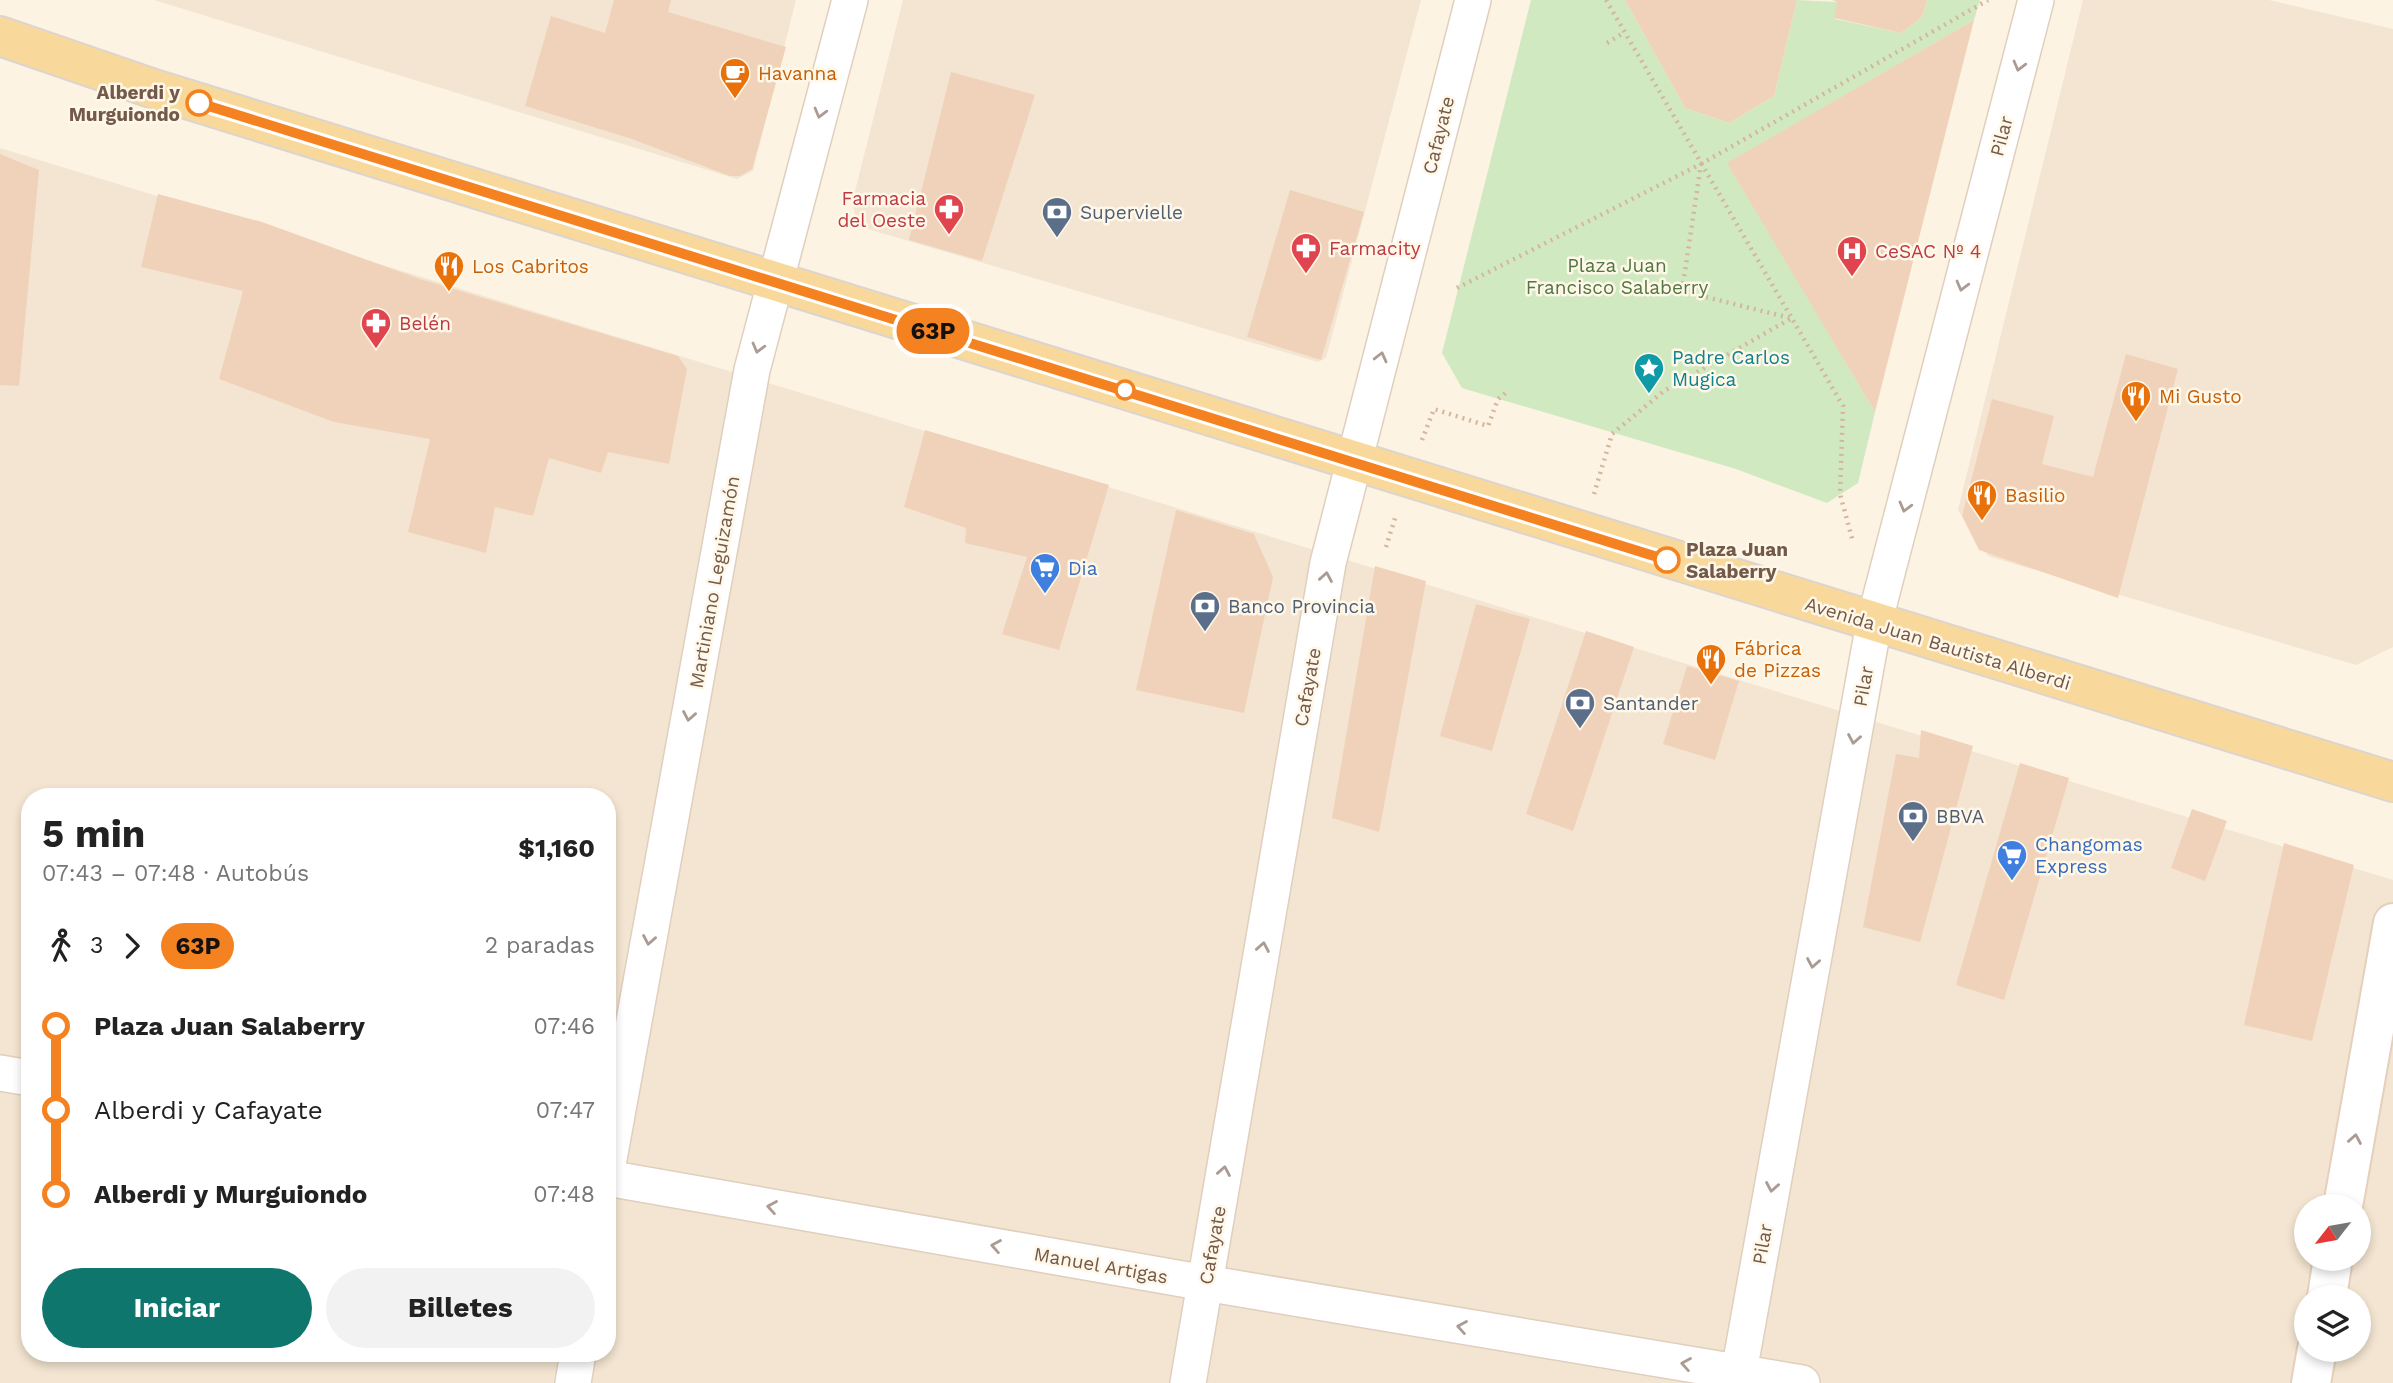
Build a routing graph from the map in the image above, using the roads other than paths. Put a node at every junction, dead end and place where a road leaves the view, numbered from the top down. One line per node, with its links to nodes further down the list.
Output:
1 (850, 0): 5 (street, Martiniano Leguizamón, one-way to 5)
2 (1473, 0): 6 (street, Cafayate, one-way to 2)
3 (2036, 0): 7 (street, Pilar, one-way to 7)
4 (0, 36): 5 (main road, Avenida Juan Bautista Alberdi)
5 (776, 282): 6 (main road, Avenida Juan Bautista Alberdi); 12 (street, Martiniano Leguizamón, one-way to 12)
6 (1354, 462): 7 (main road, Avenida Juan Bautista Alberdi); 15 (street, Cafayate, one-way to 6)
7 (1874, 624): 8 (main road, Avenida Juan Bautista Alberdi); 18 (street, Pilar, one-way to 18)
8 (2393, 782)
9 (2393, 923): 14 (street, one-way to 9)
10 (0, 1073): 11 (street)
11 (21, 1077)
12 (616, 1120)
13 (616, 1180): 15 (street, Manuel Artigas, one-way to 13)
14 (2345, 1194)
15 (1205, 1283): 18 (street, Manuel Artigas, one-way to 15); 20 (street, Cafayate)
16 (576, 1362): 19 (street)
17 (2315, 1362): 22 (street)
18 (1738, 1378): 21 (street, Manuel Artigas)
19 (573, 1383)
20 (1188, 1383)
21 (1802, 1383)
22 (2311, 1383)

